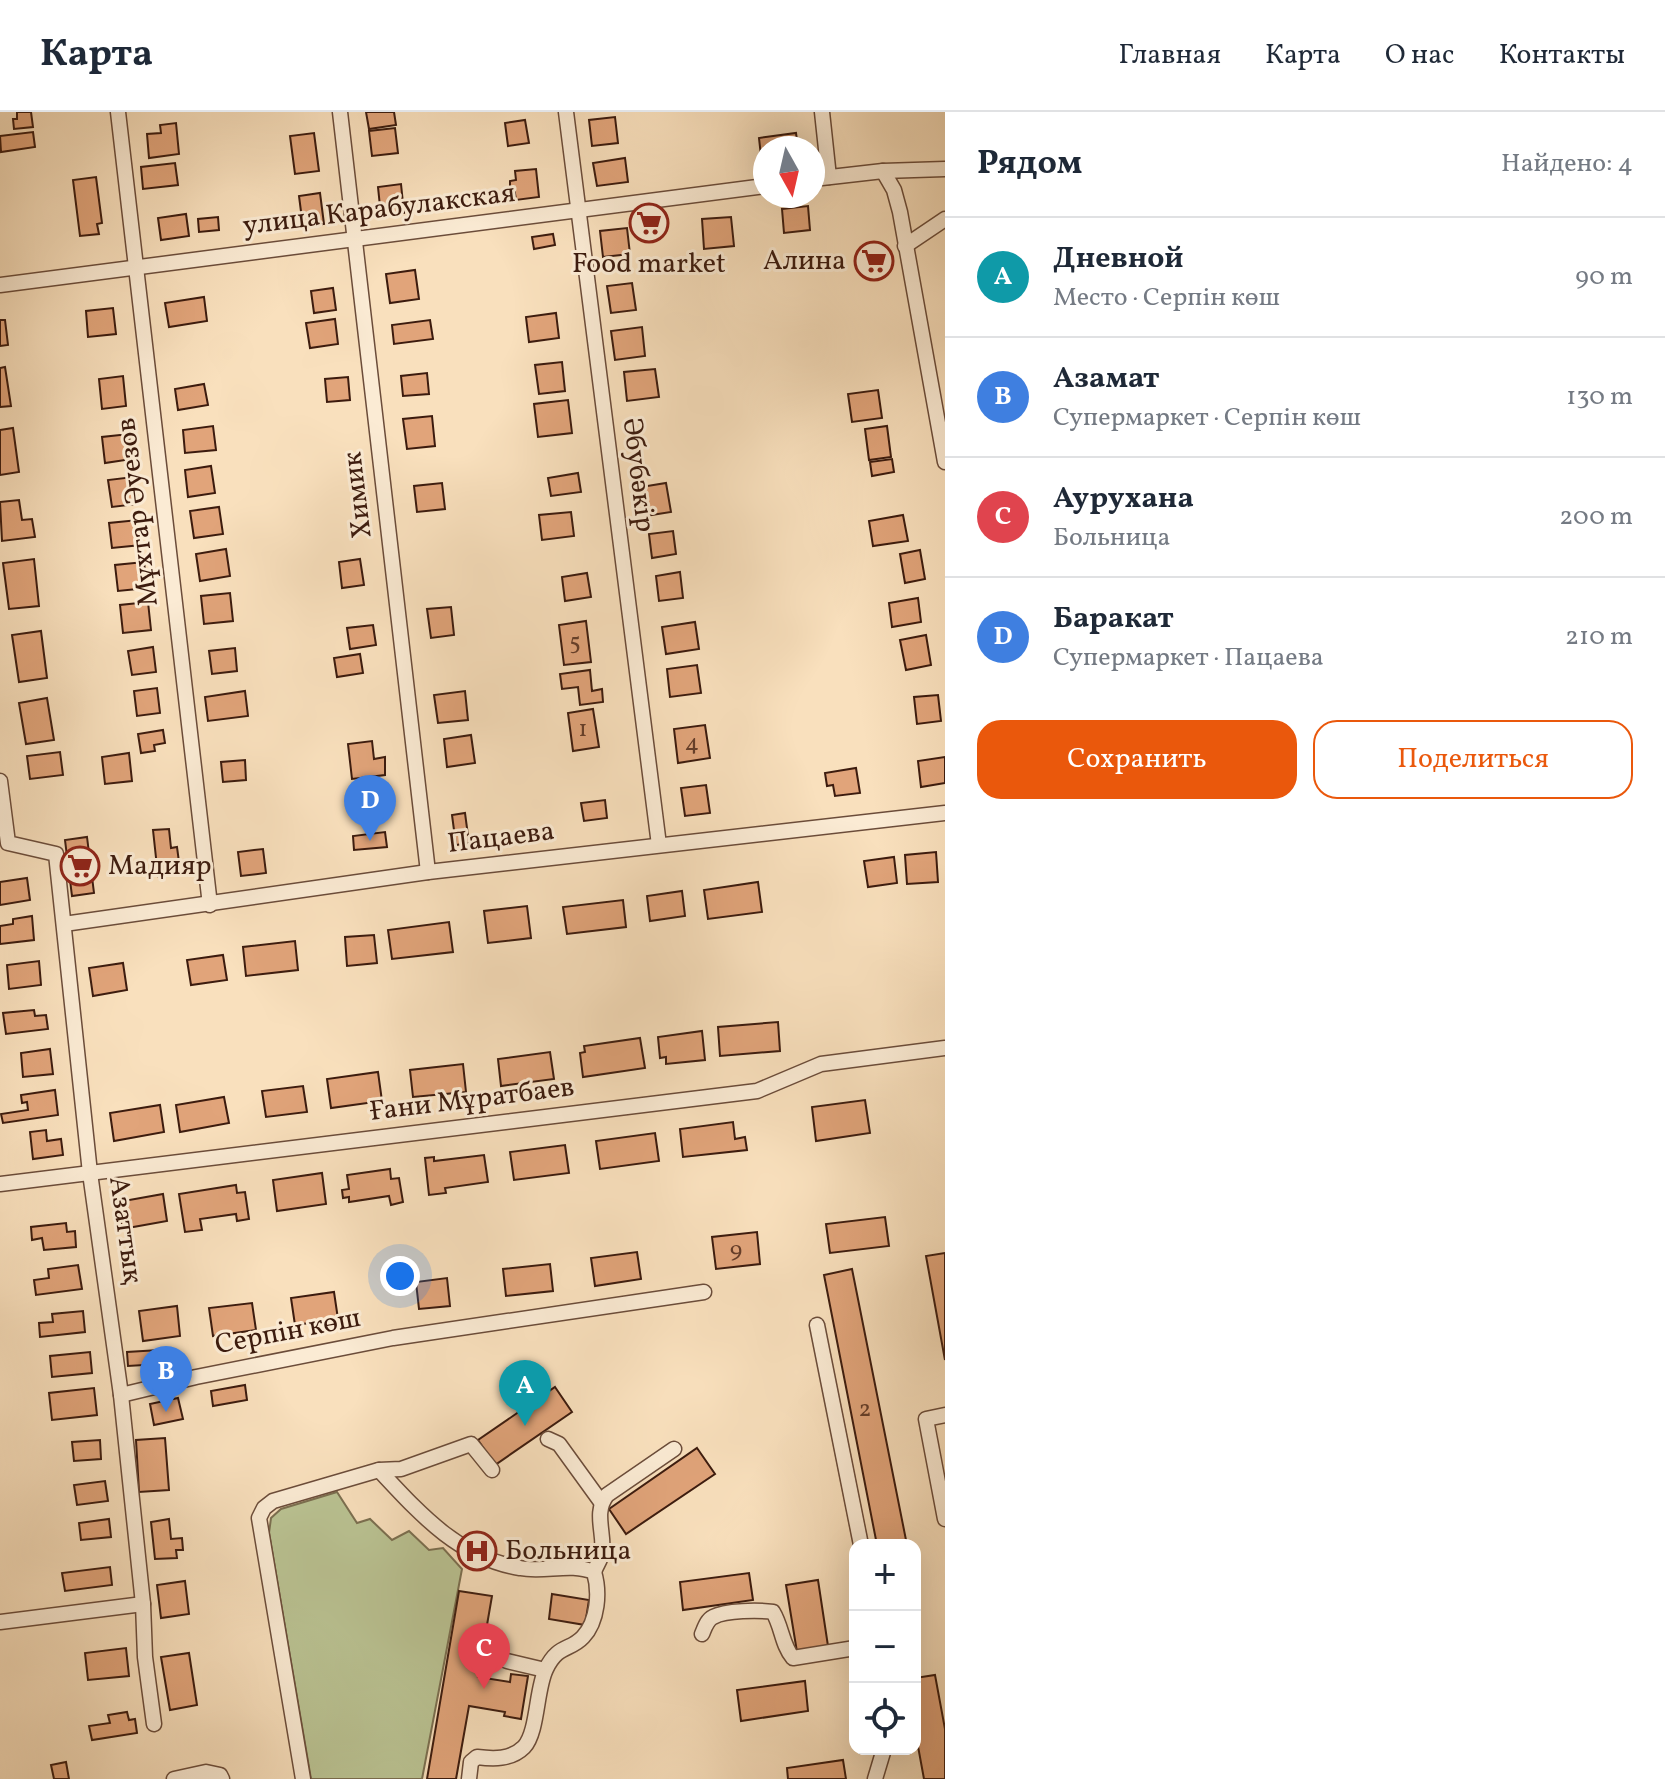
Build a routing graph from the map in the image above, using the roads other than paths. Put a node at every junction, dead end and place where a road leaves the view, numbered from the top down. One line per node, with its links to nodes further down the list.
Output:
1 (118, 112): 14 (street, Мұхтар Әуезов)
2 (340, 112): 12 (street, Химик)
3 (566, 112): 10 (street, Әбубәкір)
4 (822, 112): 7 (street)
5 (945, 169): 6 (street)
6 (883, 171): 7 (street); 13 (street)
7 (829, 177): 8 (street)
8 (825, 178)
9 (753, 188): 10 (street, улица Карабулакская)
10 (578, 211): 12 (street, улица Карабулакская); 20 (street, Әбубәкір)
11 (945, 219): 13 (street)
12 (355, 240): 14 (street, улица Карабулакская); 21 (street, Химик)
13 (905, 246): 16 (street)
14 (135, 268): 15 (street, улица Карабулакская); 22 (street, Мұхтар Әуезов)
15 (0, 285)
16 (945, 462)
17 (0, 781): 19 (street, Азаттық)
18 (945, 813): 20 (street, Пацаева)
19 (4, 843): 23 (street, Азаттық)
20 (659, 845): 21 (street, Пацаева)
21 (428, 872): 22 (street, Пацаева)
22 (210, 905): 23 (street, Пацаева)
23 (64, 924): 25 (street, Азаттық)
24 (945, 1048): 25 (street, Ғани Мұратбаев)
25 (90, 1173): 26 (street, Ғани Мұратбаев); 29 (street, Азаттық)
26 (0, 1184)
27 (704, 1292): 29 (street, Серпін көш)
28 (817, 1325): 37 (street)
29 (121, 1395): 39 (street, Азаттық)
30 (945, 1415): 36 (street)
31 (548, 1439): 35 (street)
32 (674, 1449): 35 (street)
33 (379, 1470): 34 (street); 38 (street); 49 (street)
34 (492, 1470)
35 (601, 1502): 38 (street)
36 (945, 1519)
37 (860, 1539)
38 (594, 1572): 44 (street)
39 (143, 1604): 40 (street); 45 (street, Азаттық)
40 (0, 1622)
41 (702, 1634): 42 (street)
42 (849, 1649)
43 (507, 1661): 44 (street)
44 (545, 1670): 50 (street)
45 (154, 1724)
46 (882, 1755): 51 (street)
47 (174, 1779): 48 (street)
48 (222, 1779)
49 (303, 1779)
50 (469, 1779)
51 (875, 1779)

